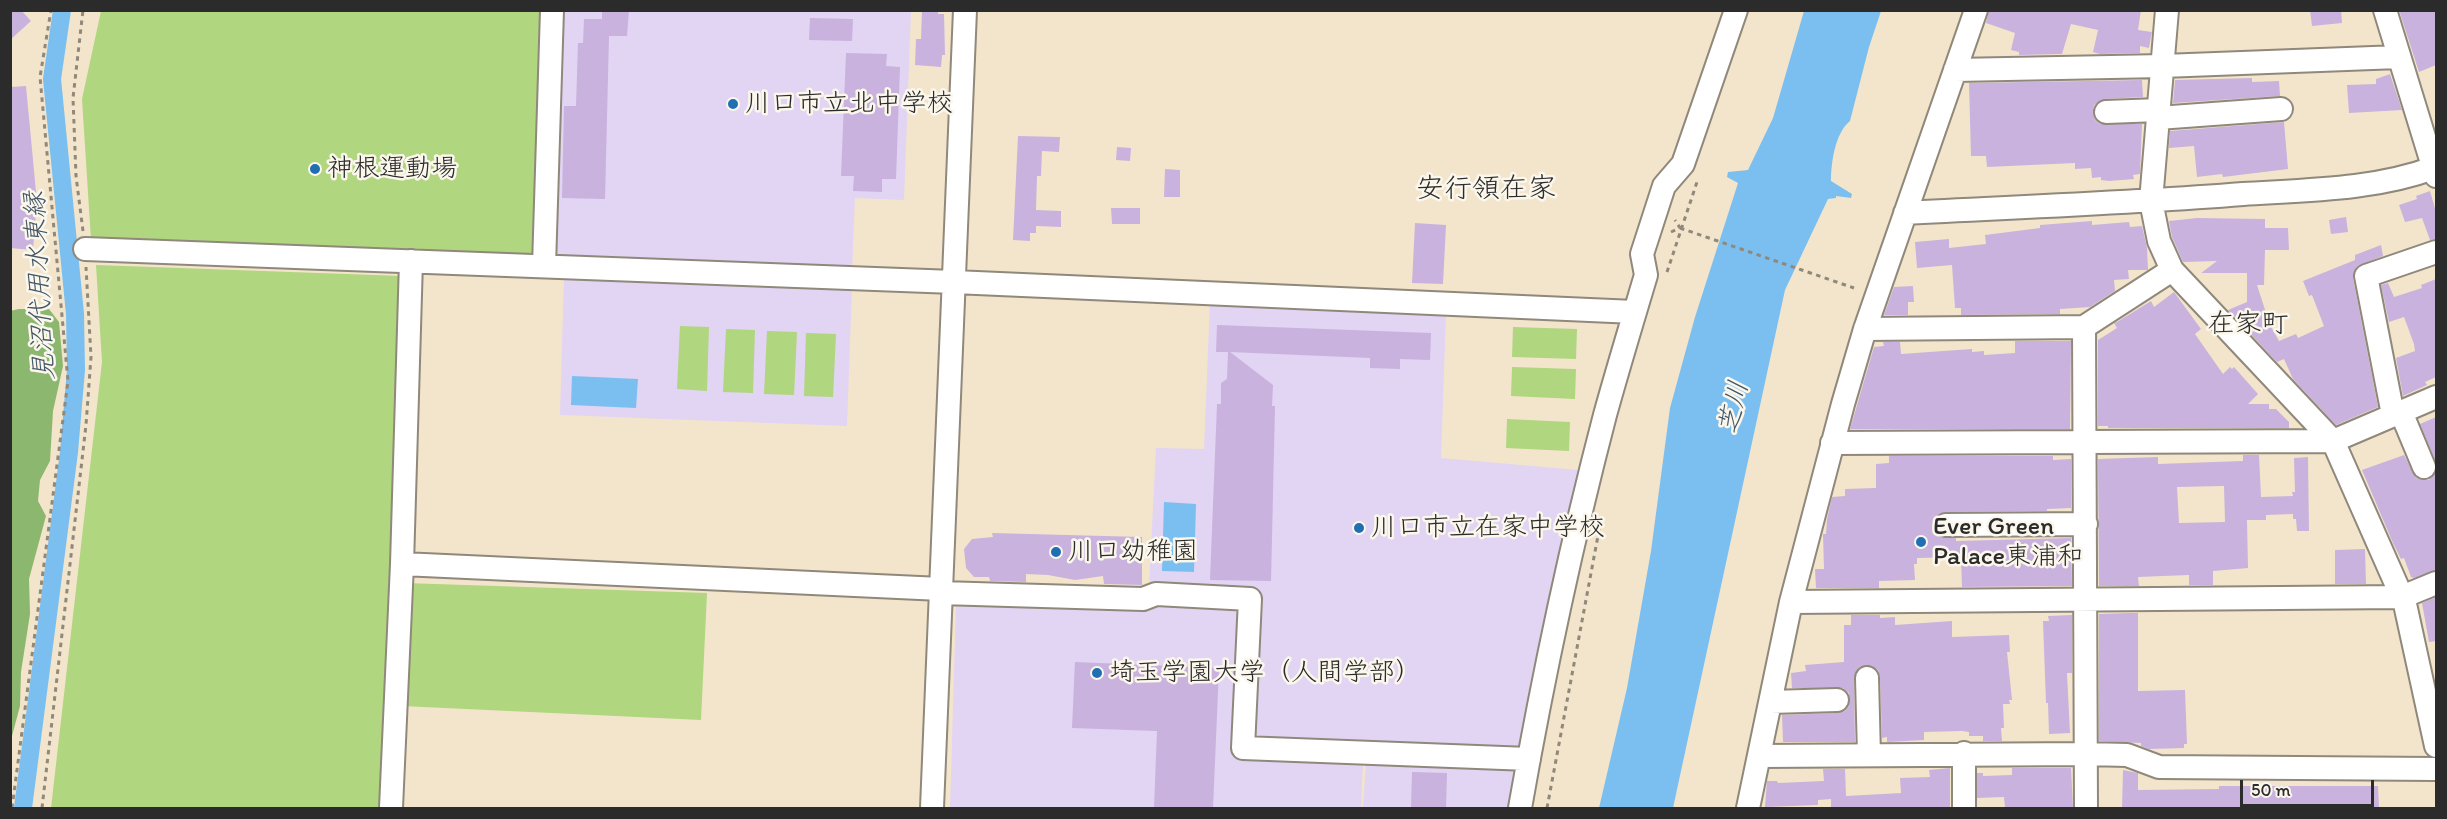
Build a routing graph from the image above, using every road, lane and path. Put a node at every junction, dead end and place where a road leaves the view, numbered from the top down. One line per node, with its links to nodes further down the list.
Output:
1 (51, 10): 57 (path)
2 (83, 10): 20 (path)
3 (552, 10): 23 (street)
4 (965, 10): 25 (street)
5 (1736, 10): 28 (street)
6 (1976, 10): 11 (street)
7 (2167, 10): 10 (street)
8 (2385, 10): 9 (street)
9 (2399, 57): 10 (street); 15 (street)
10 (2163, 66): 11 (street); 14 (street)
11 (1955, 69): 18 (street)
12 (2281, 109): 14 (street)
13 (2106, 112): 14 (street)
14 (2158, 114): 17 (street)
15 (2436, 171): 17 (street)
16 (1699, 174): 19 (path)
17 (2151, 201): 18 (street); 24 (street)
18 (1905, 213): 30 (street)
19 (1680, 228): 26 (path); 27 (path)
20 (85, 249): 22 (street); 58 (path)
21 (2436, 252): 32 (street)
22 (411, 261): 23 (street); 40 (street)
23 (544, 266): 25 (street)
24 (2172, 270): 29 (street); 33 (street)
25 (954, 282): 28 (street); 42 (street)
26 (1664, 282)
27 (1854, 288)
28 (1635, 312): 55 (street)
29 (2084, 327): 30 (street); 34 (street)
30 (1865, 329): 35 (street)
31 (2436, 397): 32 (street)
32 (2397, 414): 33 (street); 36 (street)
33 (2332, 441): 34 (street); 43 (street)
34 (2086, 442): 35 (street); 38 (street)
35 (1832, 443): 45 (street)
36 (2424, 467)
37 (1601, 520): 62 (path)
38 (2086, 524): 39 (street); 44 (street)
39 (1946, 525)
40 (402, 564): 42 (street); 59 (street)
41 (2436, 583): 43 (street)
42 (941, 591): 55 (street); 60 (street)
43 (2402, 597): 44 (street); 49 (street)
44 (2085, 599): 45 (street); 52 (street)
45 (1791, 602): 48 (street)
46 (1867, 678): 53 (street)
47 (1837, 700): 48 (street)
48 (1771, 702): 54 (street)
49 (2434, 723): 50 (street)
50 (2436, 746)
51 (1964, 753): 52 (street); 53 (street); 64 (street)
52 (2086, 753): 56 (street); 65 (street)
53 (1869, 755): 54 (street)
54 (1760, 756): 63 (street)
55 (1529, 759): 61 (street)
56 (2436, 769)
57 (12, 808)
58 (42, 808)
59 (391, 808)
60 (932, 808)
61 (1520, 808)
62 (1546, 808)
63 (1748, 808)
64 (1964, 808)
65 (2085, 808)

